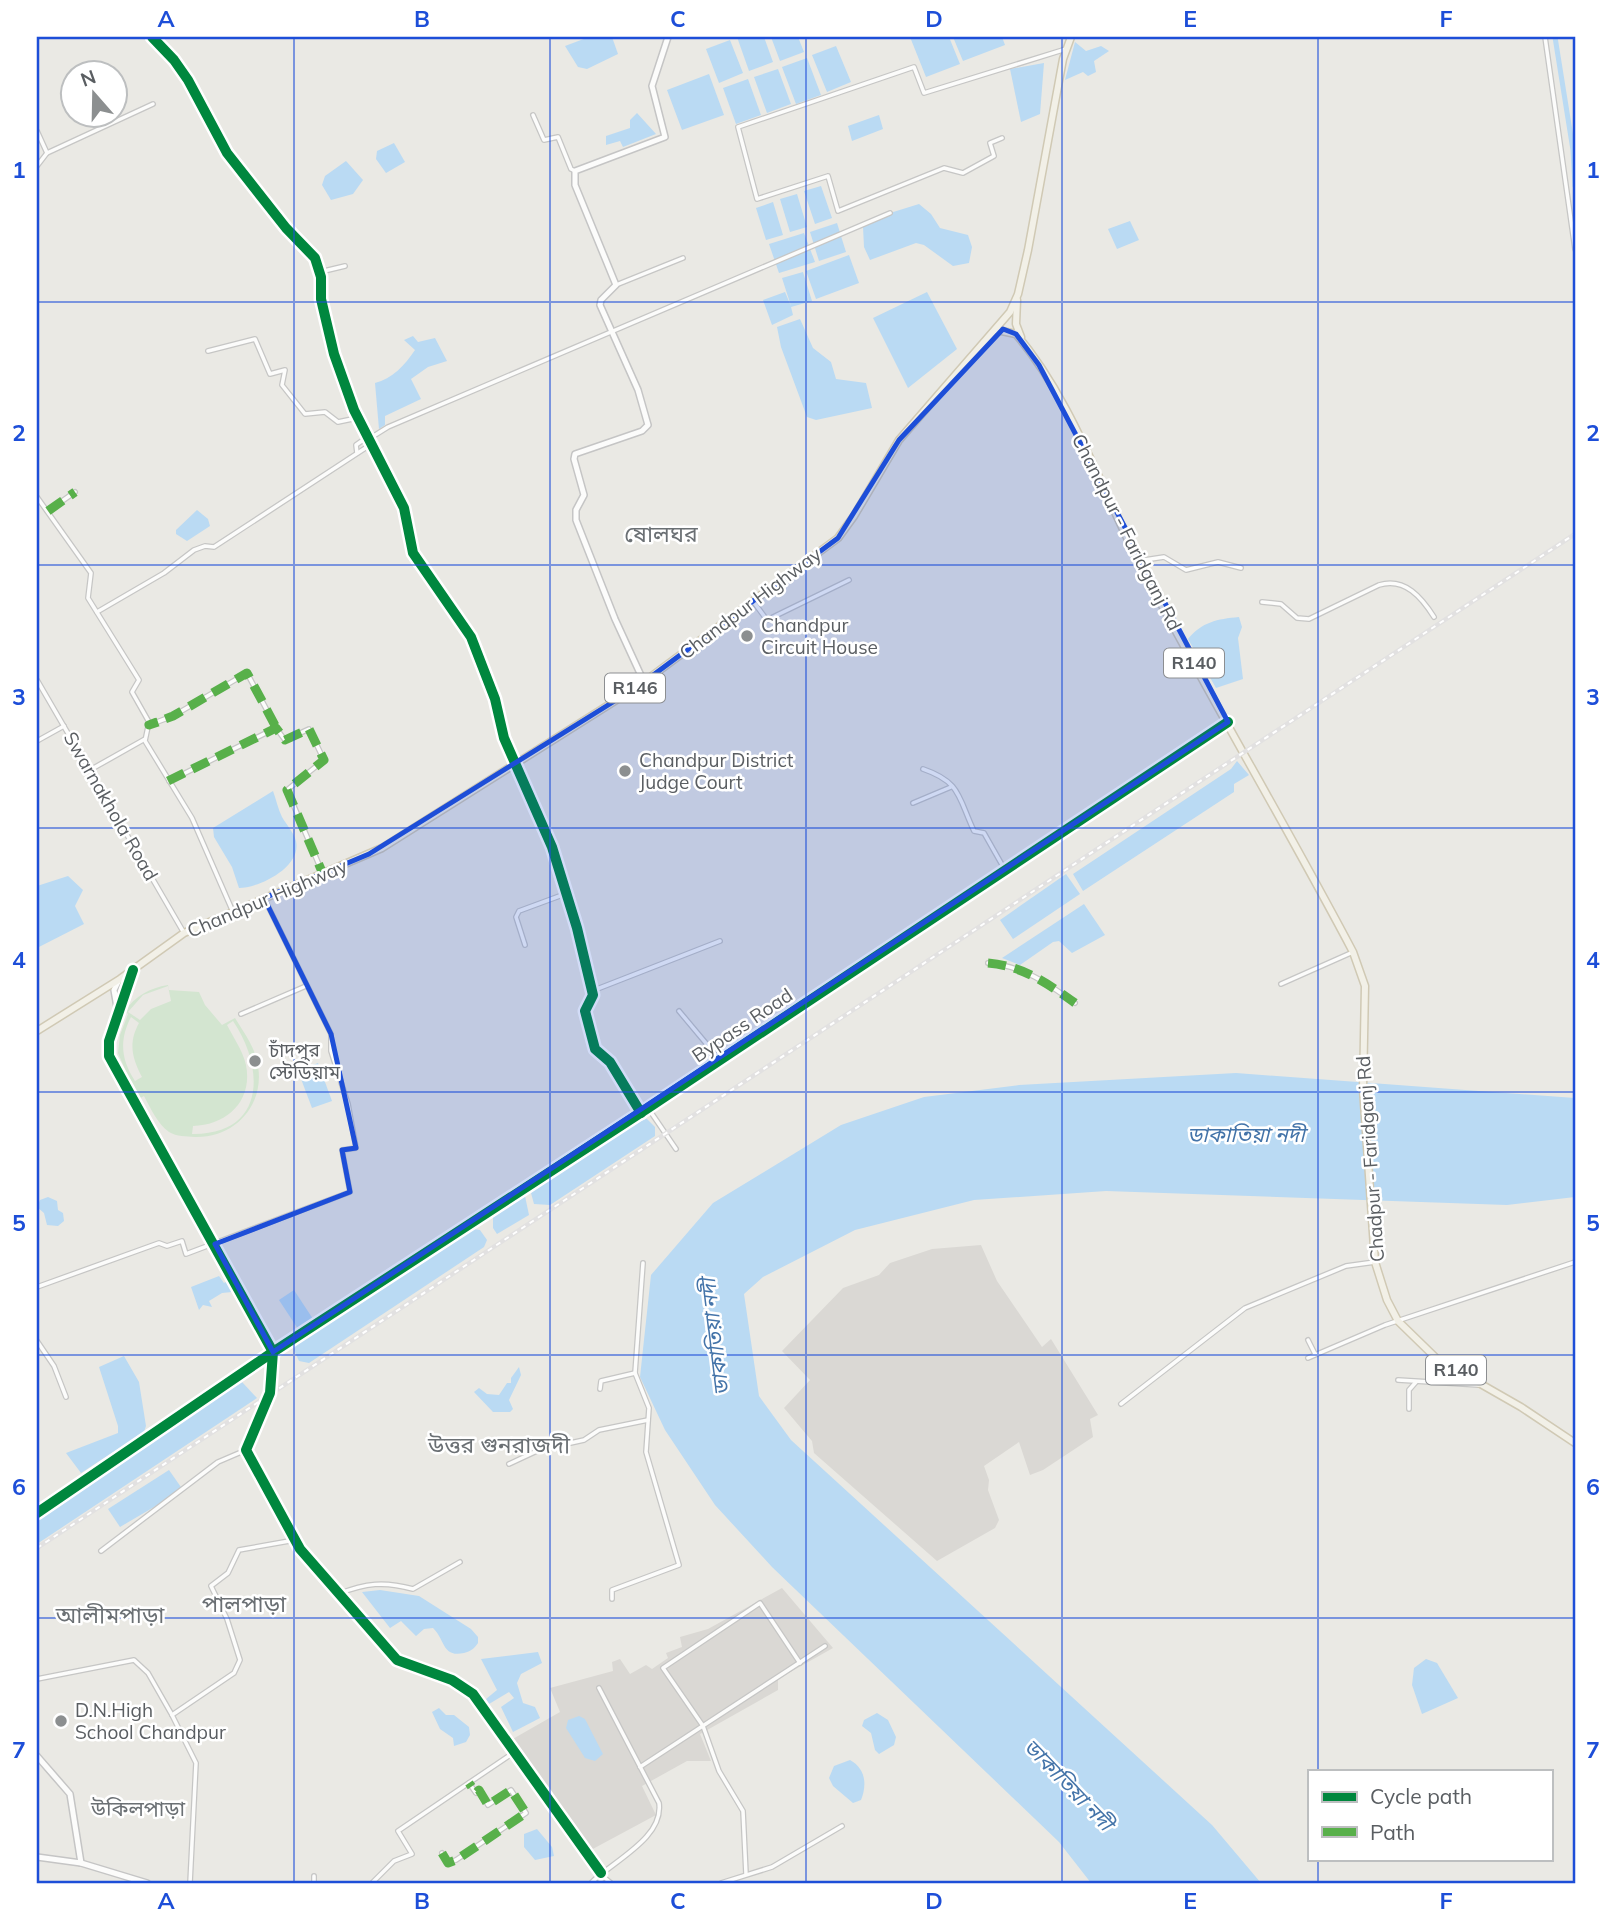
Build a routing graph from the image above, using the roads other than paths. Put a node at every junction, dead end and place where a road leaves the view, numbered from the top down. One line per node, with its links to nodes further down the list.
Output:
1 (152, 37): 17 (street)
2 (668, 37): 12 (street)
3 (1071, 37): 5 (main road, R140)
4 (1545, 37): 14 (street)
5 (1066, 48): 9 (street); 19 (main road, R140)
6 (153, 104): 10 (street)
7 (533, 115): 12 (street)
8 (37, 131): 10 (street)
9 (1002, 138)
10 (47, 153): 11 (street)
11 (37, 166)
12 (575, 171): 18 (street)
13 (890, 213): 25 (street)
14 (1575, 248)
15 (683, 257): 18 (street)
16 (345, 266): 17 (street)
17 (320, 272): 23 (street)
18 (616, 285): 38 (street)
19 (1018, 294): 20 (main road, R140); 21 (main road, R140)
20 (997, 330): 21 (main road); 33 (main road, Chandpur Highway / R146)
21 (1022, 341): 30 (main road, Chandpur - Faridganj Rd / R140)
22 (208, 351): 23 (street)
23 (357, 418): 24 (street)
24 (366, 438): 25 (street); 26 (street)
25 (370, 445): 26 (street); 46 (street)
26 (357, 453): 35 (street)
27 (75, 492): 29 (street)
28 (37, 497): 29 (street)
29 (48, 511): 35 (street)
30 (1138, 561): 31 (street); 40 (main road, Chandpur - Faridganj Rd / R140)
31 (1241, 568)
32 (849, 580): 33 (street)
33 (753, 601): 38 (main road, Chandpur Highway / R146)
34 (1262, 602): 36 (street)
35 (97, 612): 41 (street)
36 (1434, 617)
37 (37, 680): 42 (street, Swarnakhola Road)
38 (644, 682): 46 (main road, Chandpur Highway / R146)
39 (159, 722): 41 (street)
40 (1228, 722): 52 (street, Bypass Road); 60 (main road, Chandpur - Faridganj Rd / R140)
41 (149, 725): 43 (street); 44 (street)
42 (64, 726): 45 (street); 47 (street, Swarnakhola Road)
43 (277, 729): 49 (street); 53 (street)
44 (145, 739): 47 (street); 49 (street)
45 (37, 741)
46 (514, 762): 53 (main road, Chandpur Highway / R146); 54 (street)
47 (90, 769): 57 (street, Swarnakhola Road)
48 (923, 769): 50 (street)
49 (168, 781): 56 (street)
50 (951, 787): 51 (street); 52 (street)
51 (913, 803)
52 (1005, 870): 73 (street, Bypass Road)
53 (323, 874): 55 (main road, Chandpur Highway / R146)
54 (565, 894): 59 (street); 67 (street)
55 (264, 898): 56 (main road, Chandpur Highway / R146); 65 (street)
56 (233, 912): 57 (main road, Chandpur Highway / R146)
57 (184, 933): 62 (main road, Chandpur Highway / R146)
58 (720, 941): 67 (street)
59 (525, 945)
60 (1353, 952): 64 (street); 66 (main road, Chandpur - Faridganj Rd / R140)
61 (988, 962): 68 (street)
62 (133, 970): 63 (main road, Chandpur Highway / R146); 70 (street)
63 (120, 979): 70 (street); 72 (main road, Chandpur Highway / R146)
64 (1281, 984)
65 (306, 986): 71 (street); 77 (street)
66 (1365, 986): 78 (main road, Chadpur - Faridganj Rd / R140)
67 (592, 991): 75 (street)
68 (1075, 1003)
69 (680, 1011): 73 (street)
70 (118, 1013): 77 (street)
71 (240, 1014)
72 (37, 1031)
73 (720, 1060): 74 (street, Bypass Road)
74 (648, 1108): 75 (street, Bypass Road); 76 (street)
75 (641, 1113): 85 (street, Bypass Road)
76 (676, 1149)
77 (215, 1244): 81 (street); 85 (street)
78 (1375, 1262): 82 (main road, Chadpur - Faridganj Rd / R140); 94 (street)
79 (1575, 1262): 82 (street)
80 (643, 1263): 88 (street)
81 (37, 1287)
82 (1398, 1321): 86 (street); 91 (main road, Chadpur - Faridganj Rd / R140)
83 (37, 1340): 93 (street)
84 (1308, 1340): 86 (street)
85 (273, 1352): 98 (street); 100 (street, Bypass Road)
86 (1315, 1354): 87 (street)
87 (1308, 1359)
88 (635, 1373): 92 (street); 96 (street)
89 (1398, 1380): 90 (street)
90 (1416, 1382): 91 (street); 95 (street)
91 (1479, 1385): 97 (main road, Chadpur - Faridganj Rd / R140)
92 (600, 1389)
93 (66, 1397)
94 (1121, 1404)
95 (1409, 1409)
96 (649, 1420): 99 (street); 105 (street)
97 (1575, 1443)
98 (246, 1450): 101 (street); 102 (street)
99 (509, 1464)
100 (37, 1513)
101 (295, 1540): 104 (street); 110 (street)
102 (101, 1551)
103 (460, 1562): 104 (street)
104 (338, 1594): 112 (street)
105 (612, 1599)
106 (825, 1646): 107 (street)
107 (800, 1663): 111 (street); 111 (street)
108 (37, 1679): 110 (street)
109 (599, 1688): 114 (street)
110 (172, 1716): 124 (street)
111 (703, 1726): 114 (street); 121 (street)
112 (516, 1751): 115 (street); 120 (street)
113 (37, 1756): 119 (street)
114 (640, 1767): 120 (street)
115 (470, 1783): 117 (street); 126 (street)
116 (842, 1826): 121 (street)
117 (442, 1853)
118 (37, 1857): 119 (street)
119 (81, 1863): 123 (street)
120 (601, 1874): 127 (street); 128 (street)
121 (746, 1874): 129 (street)
122 (314, 1876): 125 (street)
123 (147, 1883)
124 (190, 1883)
125 (314, 1883)
126 (372, 1883)
127 (592, 1883)
128 (611, 1883)
129 (721, 1883)

